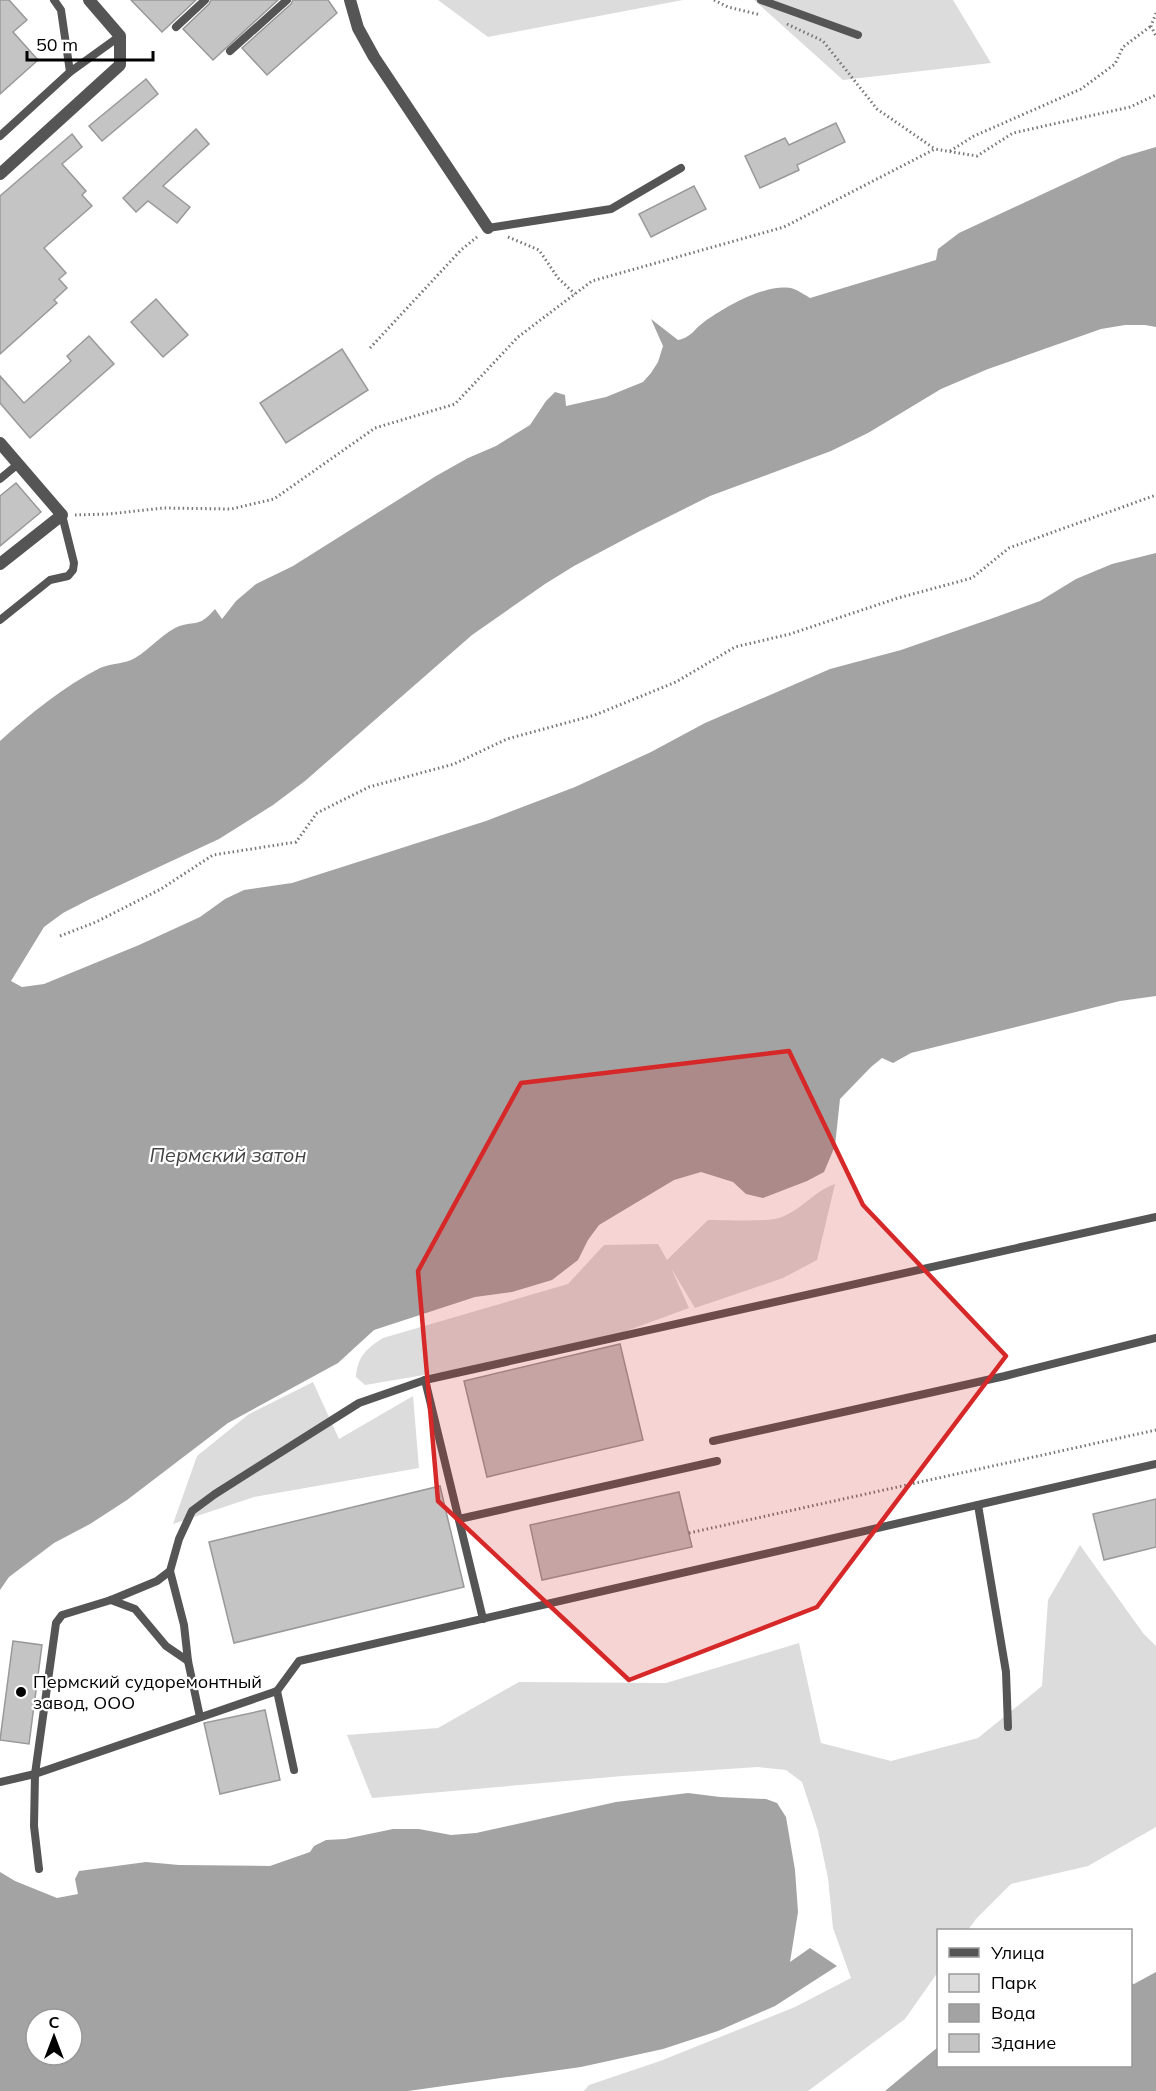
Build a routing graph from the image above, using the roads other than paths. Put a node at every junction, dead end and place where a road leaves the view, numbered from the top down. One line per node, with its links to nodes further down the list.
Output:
1 (54, 0): 11 (lane)
2 (89, 0): 9 (street)
3 (205, 0): 7 (lane)
4 (287, 0): 10 (lane)
5 (350, 0): 15 (street)
6 (761, 0): 8 (lane)
7 (176, 27)
8 (858, 35)
9 (120, 36): 11 (lane); 14 (street)
10 (230, 51)
11 (70, 72): 12 (lane)
12 (0, 136)
13 (681, 168): 15 (lane)
14 (0, 174)
15 (488, 228)
16 (0, 443): 17 (street)
17 (18, 464): 18 (lane); 19 (street)
18 (0, 479)
19 (62, 515): 20 (street); 21 (lane)
20 (0, 564)
21 (0, 620)
22 (1156, 1217): 24 (lane)
23 (1156, 1338): 25 (lane)
24 (425, 1380): 29 (lane); 30 (lane)
25 (713, 1442)
26 (717, 1461): 29 (lane)
27 (1156, 1464): 28 (lane)
28 (978, 1505): 32 (lane); 36 (lane)
29 (459, 1519): 32 (lane)
30 (170, 1571): 31 (lane); 33 (lane)
31 (111, 1600): 33 (lane); 38 (lane)
32 (483, 1619): 34 (lane)
33 (188, 1661): 35 (lane)
34 (277, 1691): 35 (lane); 37 (lane)
35 (200, 1717): 38 (lane)
36 (1008, 1727)
37 (294, 1770)
38 (35, 1774): 39 (lane); 40 (lane)
39 (0, 1782)
40 (39, 1869)

